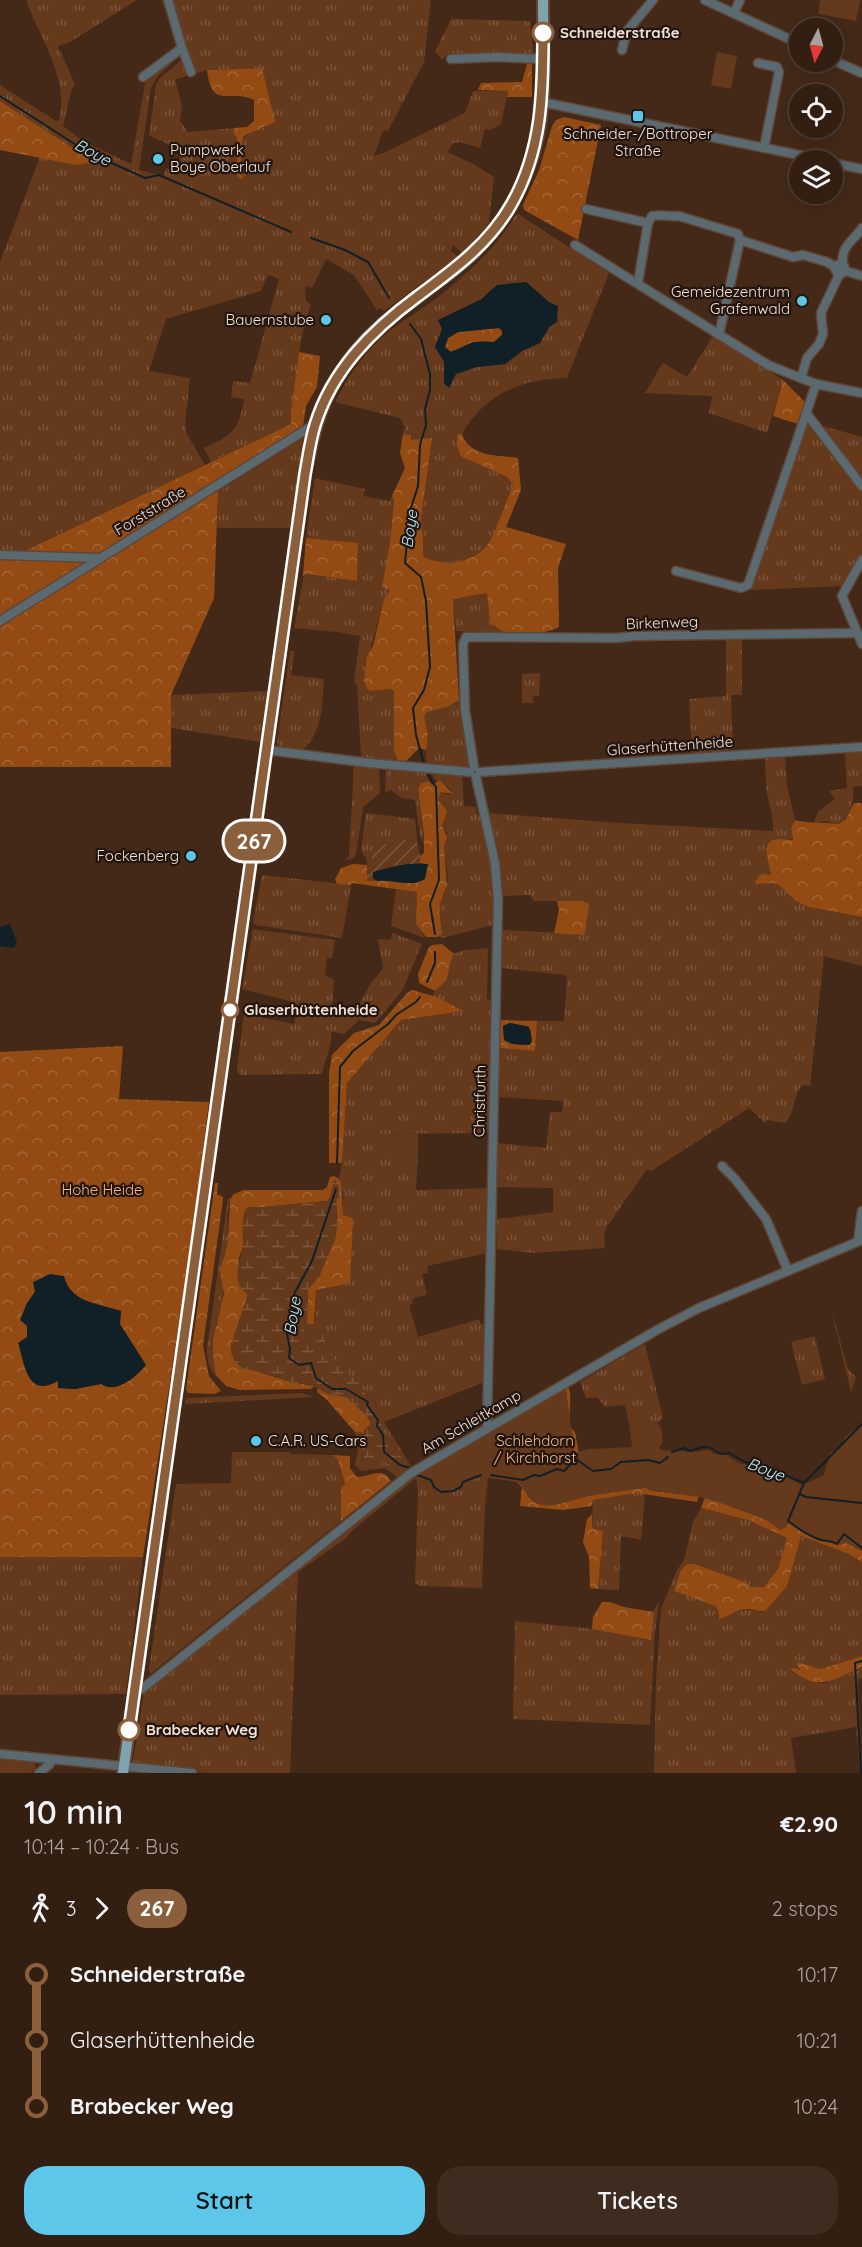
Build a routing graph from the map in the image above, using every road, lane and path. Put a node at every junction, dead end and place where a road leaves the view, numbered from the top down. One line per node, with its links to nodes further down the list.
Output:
1 (168, 0): 8 (street)
2 (543, 0): 11 (main road)
3 (653, 0): 9 (street)
4 (705, 0): 6 (street)
5 (740, 0): 6 (street)
6 (734, 13): 7 (street)
7 (789, 39)
8 (182, 48): 14 (street); 16 (street)
9 (621, 50)
10 (451, 59): 11 (street)
11 (543, 59): 17 (main road)
12 (758, 63): 18 (street)
13 (843, 65): 15 (street)
14 (191, 72)
15 (862, 73)
16 (143, 77)
17 (542, 102): 18 (street); 35 (main road)
18 (764, 148): 19 (street)
19 (789, 153)
20 (843, 165): 21 (street)
21 (862, 169)
22 (586, 209): 23 (street)
23 (648, 223): 25 (street); 29 (street)
24 (862, 228): 27 (street)
25 (740, 240): 27 (street); 30 (street)
26 (575, 245): 29 (street)
27 (841, 269): 28 (street); 31 (street)
28 (862, 276)
29 (638, 283): 30 (street)
30 (719, 334): 31 (street)
31 (801, 378): 32 (street)
32 (816, 384): 33 (street); 34 (street)
33 (862, 393)
34 (807, 414): 36 (street); 40 (street)
35 (315, 424): 38 (street, Forststraße); 46 (main road)
36 (862, 486)
37 (0, 555): 38 (street)
38 (99, 558): 41 (street, Forststraße)
39 (862, 560): 42 (street)
40 (676, 571)
41 (0, 621)
42 (858, 633): 43 (street, Birkenweg); 44 (street)
43 (466, 637): 47 (street, Christfurth)
44 (862, 645)
45 (862, 747): 47 (street, Glaserhüttenheide)
46 (267, 750): 47 (street, Glaserhüttenheide); 53 (main road)
47 (475, 772): 52 (street, Christfurth)
48 (722, 1166): 51 (street)
49 (862, 1210): 50 (street)
50 (860, 1241): 51 (street, Am Schleitkamp)
51 (788, 1271): 52 (street, Am Schleitkamp)
52 (487, 1427): 53 (street, Am Schleitkamp)
53 (135, 1690): 56 (main road)
54 (0, 1754): 55 (street)
55 (50, 1759): 56 (street); 57 (street)
56 (124, 1769): 58 (street)
57 (39, 1773)
58 (192, 1773)

